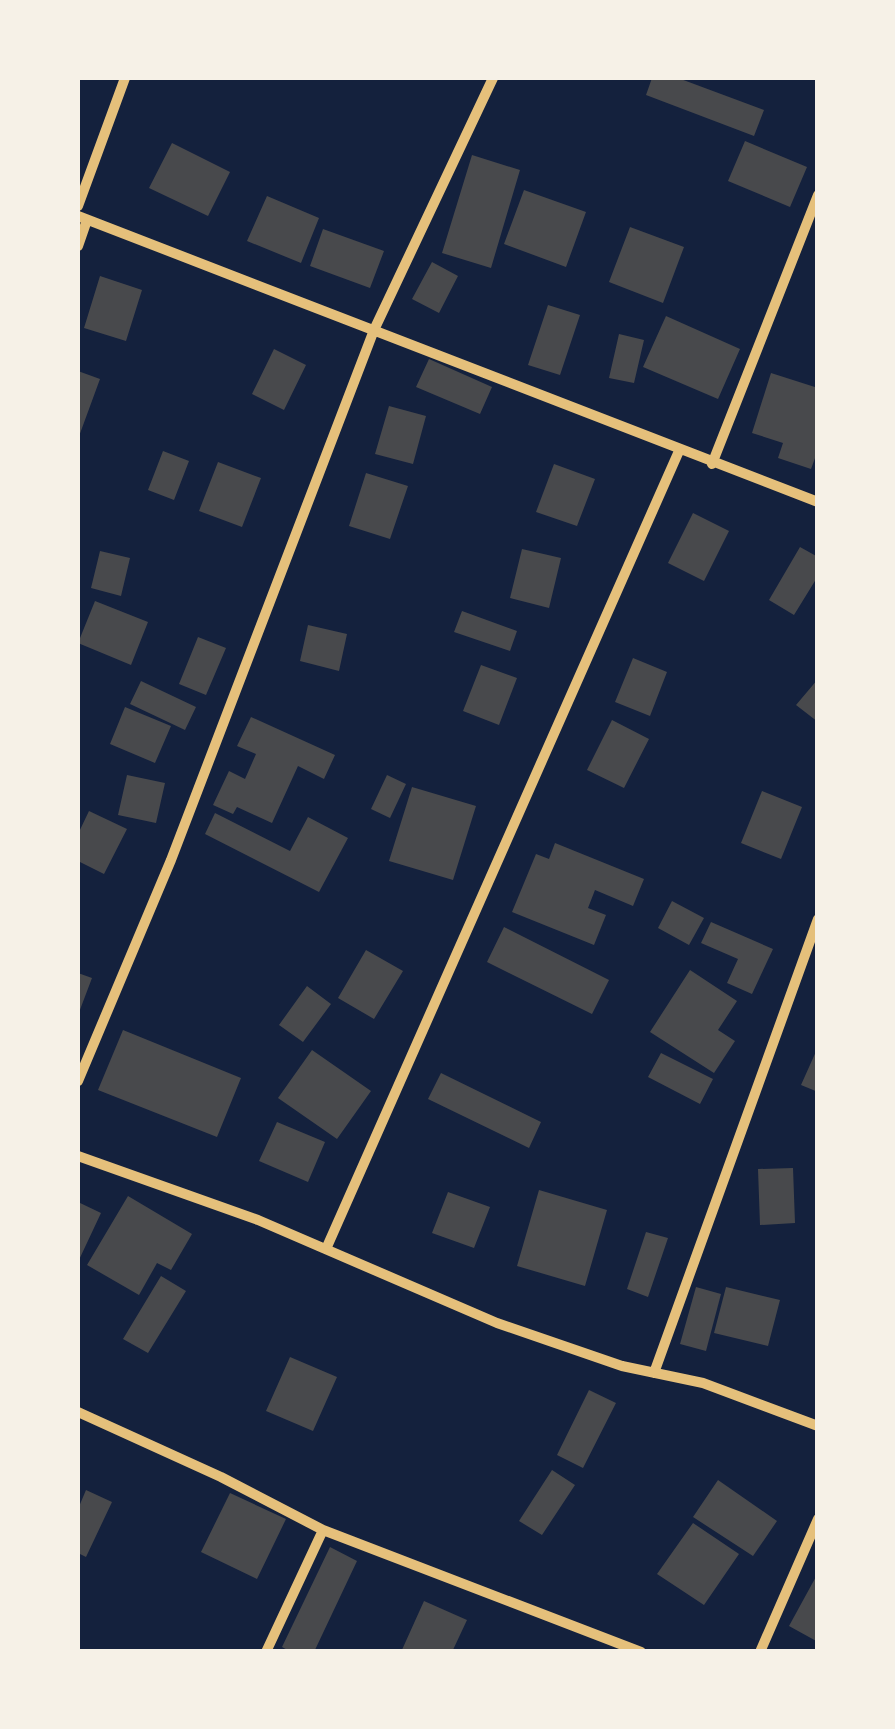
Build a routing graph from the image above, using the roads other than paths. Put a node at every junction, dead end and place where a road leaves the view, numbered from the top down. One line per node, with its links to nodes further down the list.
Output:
1 (125, 78): 4 (street)
2 (493, 78): 7 (street)
3 (818, 194): 9 (street)
4 (78, 206)
5 (82, 218): 6 (street); 7 (street)
6 (78, 246)
7 (374, 330): 8 (street); 12 (street)
8 (679, 451): 9 (street); 14 (street)
9 (712, 464): 10 (street)
10 (818, 502)
11 (818, 919): 15 (street)
12 (78, 1081)
13 (78, 1156): 14 (street)
14 (326, 1249): 15 (street)
15 (654, 1373): 17 (street)
16 (78, 1412): 19 (street)
17 (818, 1426)
18 (818, 1519): 22 (street)
19 (323, 1530): 20 (street); 21 (street)
20 (266, 1652)
21 (641, 1652)
22 (760, 1652)

